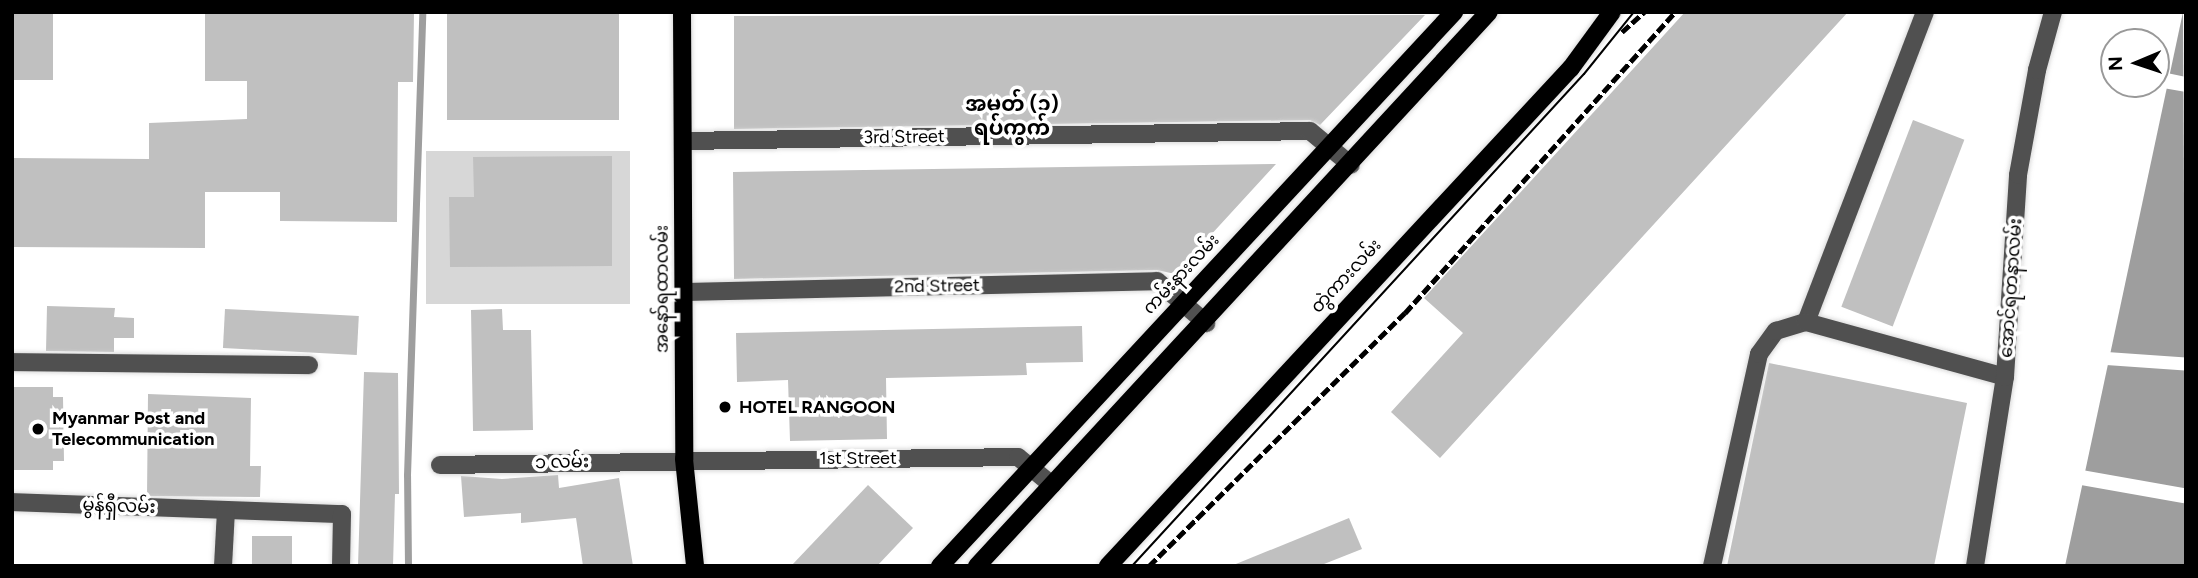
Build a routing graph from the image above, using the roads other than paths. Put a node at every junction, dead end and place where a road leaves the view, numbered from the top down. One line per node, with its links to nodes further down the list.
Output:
1 (682, 12): 7 (main road, အနော်ရထာလမ်း)
2 (1454, 12): 8 (main road, ကမ်းနားလမ်း)
3 (1612, 12): 28 (main road, တွဲကားလမ်း)
4 (1925, 12): 12 (street)
5 (2053, 12): 16 (street, အောင်ရတနာလမ်း)
6 (1479, 16): 9 (main road)
7 (683, 141): 8 (street, 3rd Street); 10 (main road, အနော်ရထာလမ်း)
8 (1331, 146): 9 (street, 3rd Street); 11 (main road, ကမ်းနားလမ်း)
9 (1352, 165): 13 (main road)
10 (683, 292): 11 (street, 2nd Street); 17 (main road, အနော်ရထာလမ်း)
11 (1185, 301): 13 (street, 2nd Street); 18 (main road, ကမ်းနားလမ်း)
12 (1806, 322): 16 (street); 29 (street)
13 (1206, 323): 20 (main road)
14 (12, 362): 15 (street)
15 (309, 365)
16 (2005, 377): 30 (street, အောင်ရတနာလမ်း)
17 (684, 459): 18 (street, 1st Street); 19 (street, ၁ လမ်း); 25 (main road, အနော်ရထာလမ်း)
18 (1031, 464): 20 (street); 26 (main road, ကမ်းနားလမ်း)
19 (440, 465)
20 (1052, 485): 27 (main road)
21 (12, 502): 22 (street, မွန်ရှီလမ်း)
22 (226, 510): 23 (street); 24 (street, မွန်ရှီလမ်း)
23 (223, 566)
24 (341, 566)
25 (695, 566)
26 (940, 566)
27 (978, 566)
28 (1108, 566)
29 (1712, 566)
30 (1975, 566)

